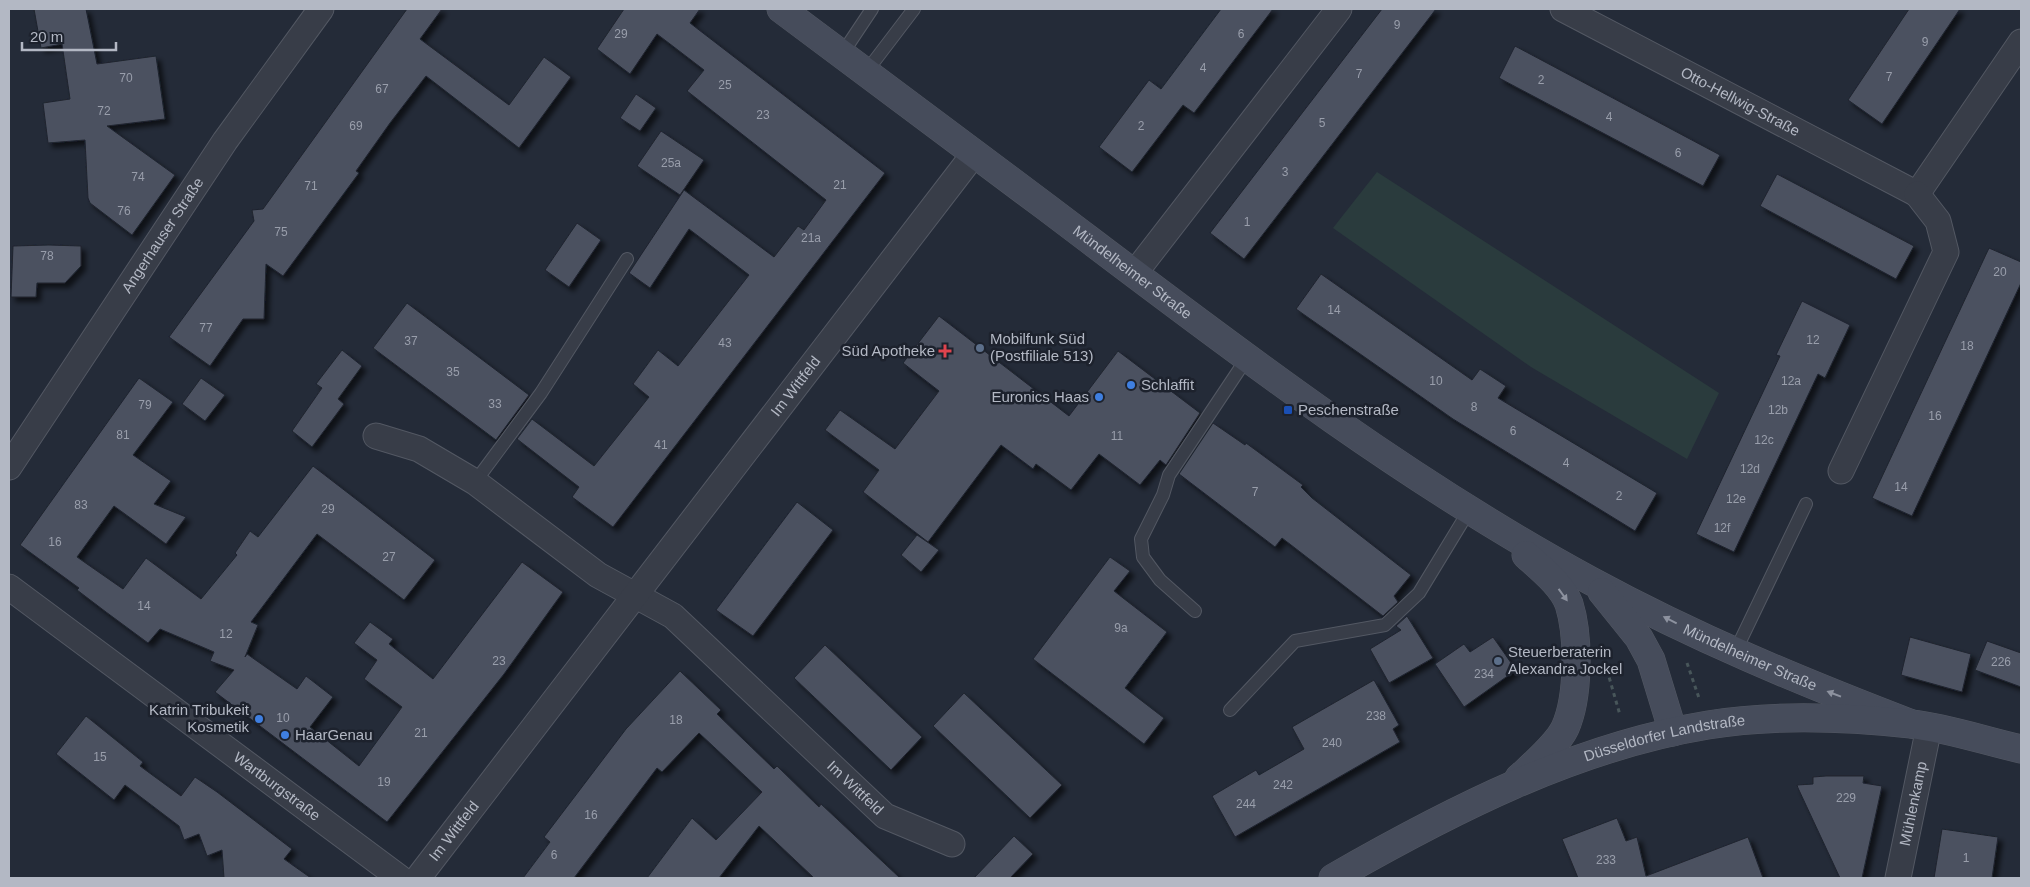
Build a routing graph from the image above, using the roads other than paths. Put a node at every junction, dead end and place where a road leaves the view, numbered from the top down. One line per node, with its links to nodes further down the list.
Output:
1 (321, 9): 16 (street, Angerhauser Straße)
2 (781, 9): 8 (main road, Mündelheimer Straße)
3 (872, 9): 8 (lane)
4 (914, 9): 9 (lane)
5 (1339, 9): 13 (street)
6 (1563, 9): 11 (street, Otto-Hellwig-Straße)
7 (2021, 42): 11 (street)
8 (842, 54): 9 (main road, Mündelheimer Straße)
9 (866, 72): 10 (main road, Mündelheimer Straße)
10 (974, 154): 13 (main road, Mündelheimer Straße); 23 (street, Im Wittfeld)
11 (1917, 194): 17 (street, Otto-Hellwig-Straße)
12 (628, 259): 18 (lane)
13 (1134, 274): 14 (main road, Mündelheimer Straße)
14 (1247, 358): 20 (main road, Mündelheimer Straße); 24 (lane)
15 (376, 436): 18 (street, Im Wittfeld)
16 (9, 467)
17 (1841, 471)
18 (475, 482): 23 (street, Im Wittfeld)
19 (1806, 504): 25 (lane)
20 (1481, 516): 21 (main road, Mündelheimer Straße); 26 (lane); 30 (main road, Mündelheimer Straße, one-way to 30)
21 (1593, 582): 25 (main road, Mündelheimer Straße, one-way to 21); 28 (main road, Mündelheimer Straße)
22 (9, 587): 32 (street, Wartburgstraße)
23 (635, 594): 31 (street, Im Wittfeld); 33 (street, Im Wittfeld)
24 (1196, 611)
25 (1735, 652): 27 (main road, Mündelheimer Straße, one-way to 25)
26 (1230, 710)
27 (1920, 726): 28 (main road, Düsseldorfer Landstraße); 29 (main road, Düsseldorfer Landstraße); 35 (street, Mühlenkamp)
28 (1673, 732): 30 (main road, Düsseldorfer Landstraße)
29 (2021, 749)
30 (1509, 786): 34 (main road, Düsseldorfer Landstraße)
31 (952, 844)
32 (400, 878)
33 (418, 878)
34 (1333, 878)
35 (1898, 878)

